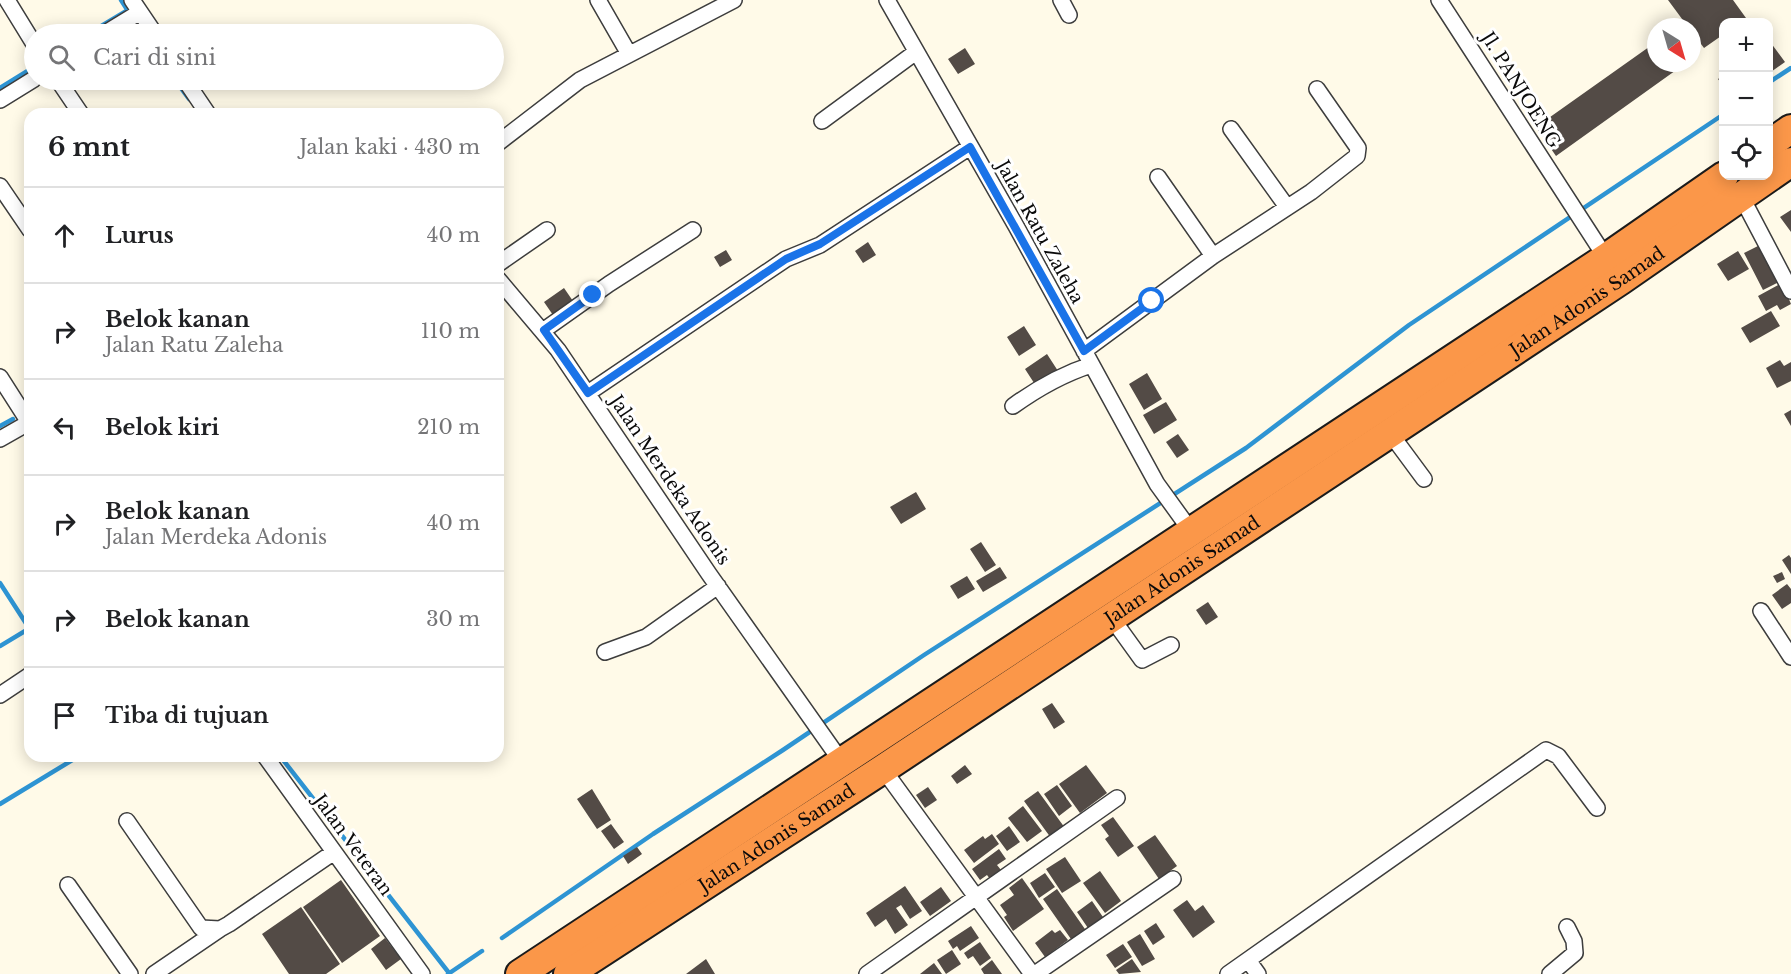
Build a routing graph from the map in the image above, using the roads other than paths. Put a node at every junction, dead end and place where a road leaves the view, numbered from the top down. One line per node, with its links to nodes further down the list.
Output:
1 (7, 0): 11 (street)
2 (598, 0): 13 (street)
3 (734, 0): 13 (street)
4 (887, 0): 12 (street, Jalan Ratu Zaleha)
5 (1061, 0): 8 (street)
6 (1439, 0): 37 (street, Jl. PANJOENG)
7 (136, 6): 9 (street); 10 (street)
8 (1069, 15)
9 (115, 24)
10 (148, 24)
11 (24, 28)
12 (916, 52): 21 (street); 26 (street, Jalan Ratu Zaleha)
13 (629, 54): 24 (street)
14 (24, 85): 18 (street)
15 (1317, 89): 31 (street)
16 (65, 90): 19 (street)
17 (192, 90): 20 (street)
18 (0, 100)
19 (77, 108)
20 (204, 108)
21 (822, 122)
22 (1231, 129): 31 (street)
23 (1791, 129): 25 (highway)
24 (504, 138)
25 (1773, 142)
26 (970, 147): 41 (street, Jalan Ratu Zaleha); 43 (street)
27 (1791, 162): 29 (highway, Jalan Adonis Samad)
28 (1158, 177): 35 (street)
29 (1732, 185): 37 (highway, Jalan Adonis Samad); 39 (street)
30 (0, 186): 32 (street)
31 (1287, 207): 35 (street)
32 (24, 221)
33 (547, 230): 36 (street)
34 (693, 230): 40 (street)
35 (1213, 256): 41 (street)
36 (504, 260)
37 (1613, 269): 47 (highway, Jalan Adonis Samad); 50 (highway)
38 (504, 286): 40 (street, Jalan Merdeka Adonis)
39 (1791, 291)
40 (544, 330): 43 (street, Jalan Merdeka Adonis)
41 (1088, 358): 44 (street); 50 (street, Jalan Ratu Zaleha)
42 (0, 377): 45 (street)
43 (588, 393): 51 (street, Jalan Merdeka Adonis)
44 (1013, 405)
45 (24, 414)
46 (24, 426): 48 (street)
47 (1390, 433): 49 (street); 53 (highway, Jalan Adonis Samad)
48 (0, 439)
49 (1424, 479)
50 (1185, 522): 59 (highway)
51 (718, 586): 55 (street); 59 (street, Jalan Merdeka Adonis)
52 (1761, 611): 56 (street)
53 (1111, 617): 54 (street); 61 (highway, Jalan Adonis Samad)
54 (1171, 645)
55 (605, 652)
56 (1791, 657)
57 (24, 679): 58 (street)
58 (0, 695)
59 (834, 751): 65 (highway)
60 (269, 762): 66 (street, Jalan Veteran)
61 (883, 769): 65 (highway, Jalan Adonis Samad); 69 (street)
62 (1117, 798): 69 (street)
63 (1596, 808): 72 (street)
64 (127, 821): 71 (street)
65 (750, 838): 76 (highway); 77 (highway, Jalan Adonis Samad)
66 (334, 852): 71 (street); 75 (street, Jalan Veteran)
67 (1173, 879): 79 (street)
68 (68, 885): 73 (street)
69 (976, 897): 78 (street); 79 (street)
70 (1568, 927): 82 (street)
71 (220, 929): 74 (street)
72 (1248, 960): 80 (street); 81 (street)
73 (130, 974)
74 (154, 974)
75 (422, 974)
76 (520, 974)
77 (568, 974)
78 (867, 974)
79 (1034, 974)
80 (1228, 974)
81 (1258, 974)
82 (1550, 974)

